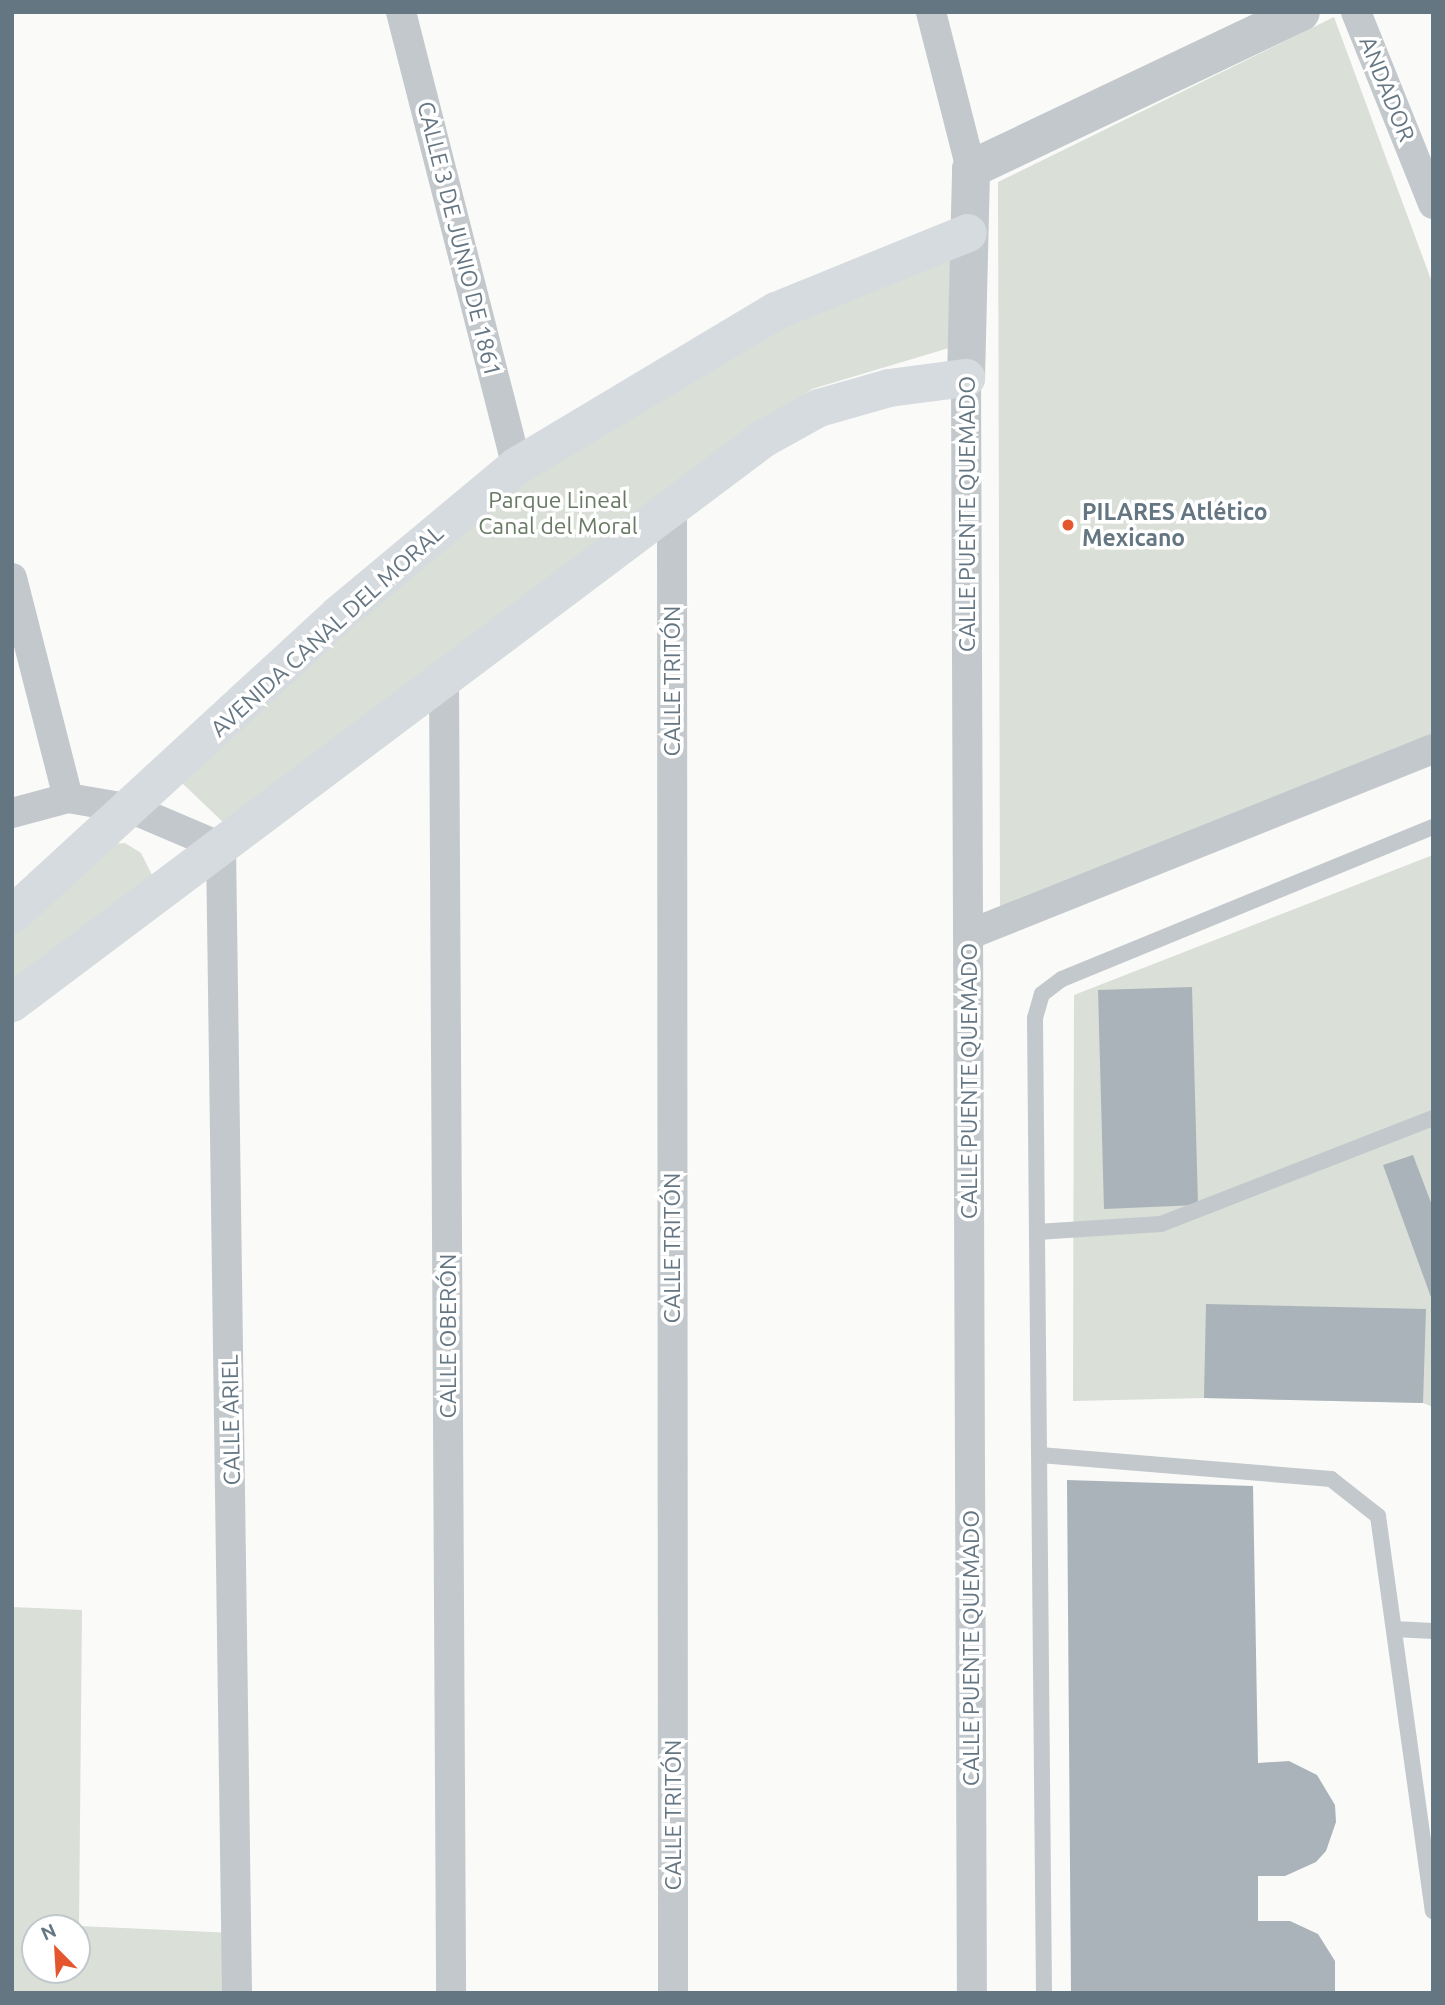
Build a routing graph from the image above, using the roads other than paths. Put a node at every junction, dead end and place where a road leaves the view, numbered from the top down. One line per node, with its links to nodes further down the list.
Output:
1 (401, 12): 9 (street, CALLE 3 DE JUNIO DE 1861)
2 (931, 12): 5 (street)
3 (1301, 12): 5 (street)
4 (1356, 12): 6 (street, ANDADOR)
5 (971, 169): 7 (street, CALLE PUENTE QUEMADO)
6 (1433, 204)
7 (968, 233): 8 (street, CALLE PUENTE QUEMADO); 9 (main road, AVENIDA CANAL DEL MORAL)
8 (966, 378): 10 (main road); 20 (street, CALLE PUENTE QUEMADO)
9 (517, 466): 15 (main road, AVENIDA CANAL DEL MORAL)
10 (671, 503): 12 (main road); 30 (street, CALLE TRITÓN)
11 (12, 578): 14 (street)
12 (444, 679): 18 (main road); 29 (street, CALLE OBERÓN)
13 (1433, 749): 20 (street)
14 (68, 799): 15 (street); 16 (street)
15 (131, 809): 18 (street); 19 (main road, AVENIDA CANAL DEL MORAL)
16 (12, 813)
17 (1433, 827): 23 (lane)
18 (221, 847): 21 (main road); 28 (street, CALLE ARIEL)
19 (12, 915)
20 (968, 934): 31 (street, CALLE PUENTE QUEMADO)
21 (12, 1003)
22 (1433, 1118): 23 (lane)
23 (1037, 1232): 24 (lane)
24 (1040, 1455): 25 (lane); 32 (lane)
25 (1394, 1629): 26 (lane); 27 (lane)
26 (1433, 1631)
27 (1433, 1911)
28 (237, 1993)
29 (451, 1993)
30 (673, 1993)
31 (972, 1993)
32 (1044, 1993)

